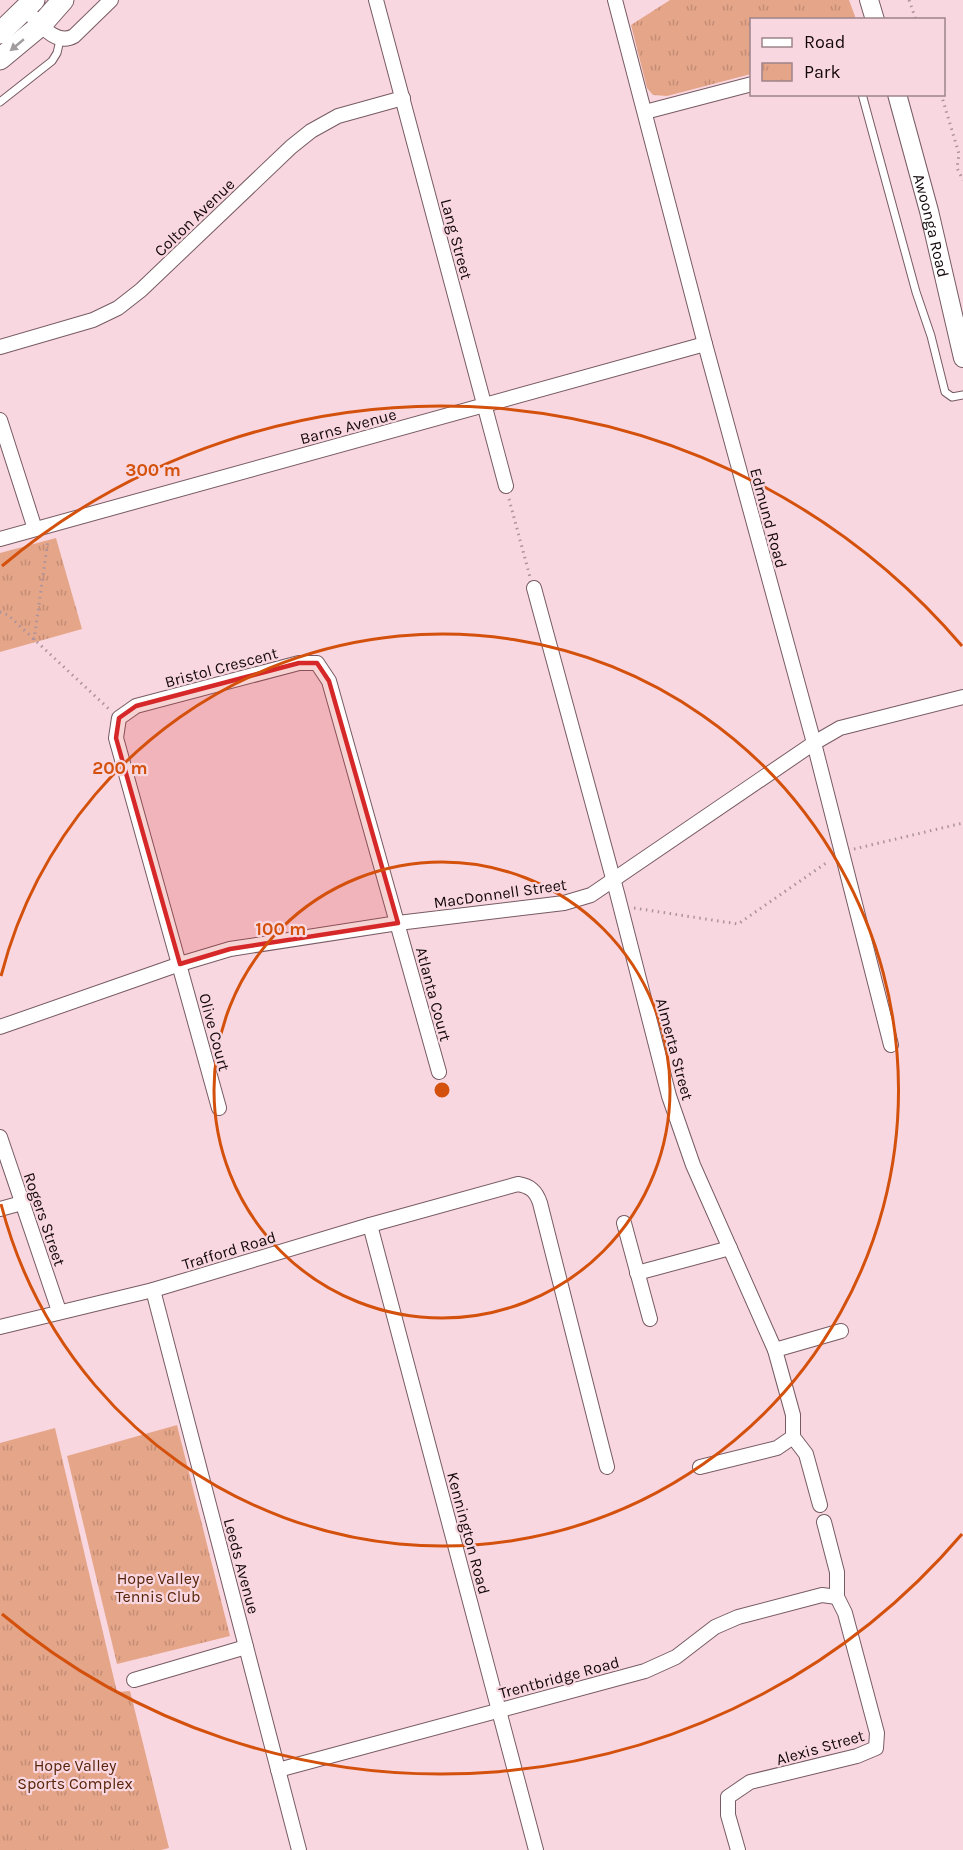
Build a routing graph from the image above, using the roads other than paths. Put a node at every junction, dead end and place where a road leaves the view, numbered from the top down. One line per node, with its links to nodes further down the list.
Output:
1 (63, 0): 8 (main road)
2 (111, 0): 10 (street)
3 (376, 0): 15 (street, Lang Street)
4 (615, 0): 17 (street, Edmund Road)
5 (868, 0): 7 (main road)
6 (29, 4): 8 (street); 9 (main road)
7 (874, 18)
8 (41, 25): 10 (street); 11 (main road, one-way to 11)
9 (0, 33)
10 (60, 40): 16 (lane)
11 (0, 59)
12 (750, 85): 17 (street)
13 (863, 96): 21 (lane)
14 (898, 96): 20 (main road, Awoonga Road)
15 (403, 98): 19 (street, Colton Avenue); 22 (street, Lang Street)
16 (0, 102)
17 (645, 112): 18 (street, Edmund Road)
18 (705, 345): 22 (street, Barns Avenue); 29 (street, Edmund Road)
19 (0, 347)
20 (963, 358)
21 (963, 395)
22 (484, 406): 24 (street, Lang Street); 25 (street, Barns Avenue)
23 (0, 420): 25 (street)
24 (506, 486)
25 (35, 529): 26 (street, Barns Avenue)
26 (0, 539)
27 (534, 588): 30 (street, Almerta Street)
28 (963, 697): 29 (street, MacDonnell Street)
29 (814, 743): 30 (street, MacDonnell Street); 34 (street, Edmund Road)
30 (613, 879): 31 (street, MacDonnell Street); 42 (street, Almerta Street)
31 (398, 923): 32 (street, MacDonnell Street); 32 (street, Bristol Crescent); 35 (street, Atlanta Court)
32 (180, 964): 33 (street, MacDonnell Street); 36 (street, Olive Court)
33 (0, 1027)
34 (891, 1045)
35 (439, 1072)
36 (219, 1108)
37 (0, 1137): 38 (street, Rogers Street)
38 (22, 1203): 39 (street); 45 (street, Rogers Street)
39 (0, 1209)
40 (624, 1223): 43 (street)
41 (370, 1225): 44 (street, Trafford Road); 51 (street, Trafford Road); 58 (street, Kennington Road)
42 (730, 1248): 43 (street); 49 (street, Almerta Street)
43 (637, 1273): 46 (street)
44 (153, 1290): 45 (street, Trafford Road); 56 (street, Leeds Avenue)
45 (59, 1311): 47 (street, Trafford Road)
46 (650, 1319)
47 (0, 1327)
48 (841, 1331): 49 (street)
49 (775, 1350): 50 (street, Almerta Street)
50 (792, 1437): 52 (street); 53 (street)
51 (607, 1467)
52 (700, 1467)
53 (820, 1504)
54 (824, 1522): 55 (street)
55 (837, 1597): 58 (street, Trentbridge Road); 62 (street, Alexis Street)
56 (246, 1647): 57 (street); 59 (street, Leeds Avenue)
57 (134, 1680)
58 (499, 1711): 59 (street, Trentbridge Road); 61 (street, Kennington Road)
59 (278, 1770): 60 (street, Leeds Avenue)
60 (299, 1850)
61 (536, 1850)
62 (738, 1850)

